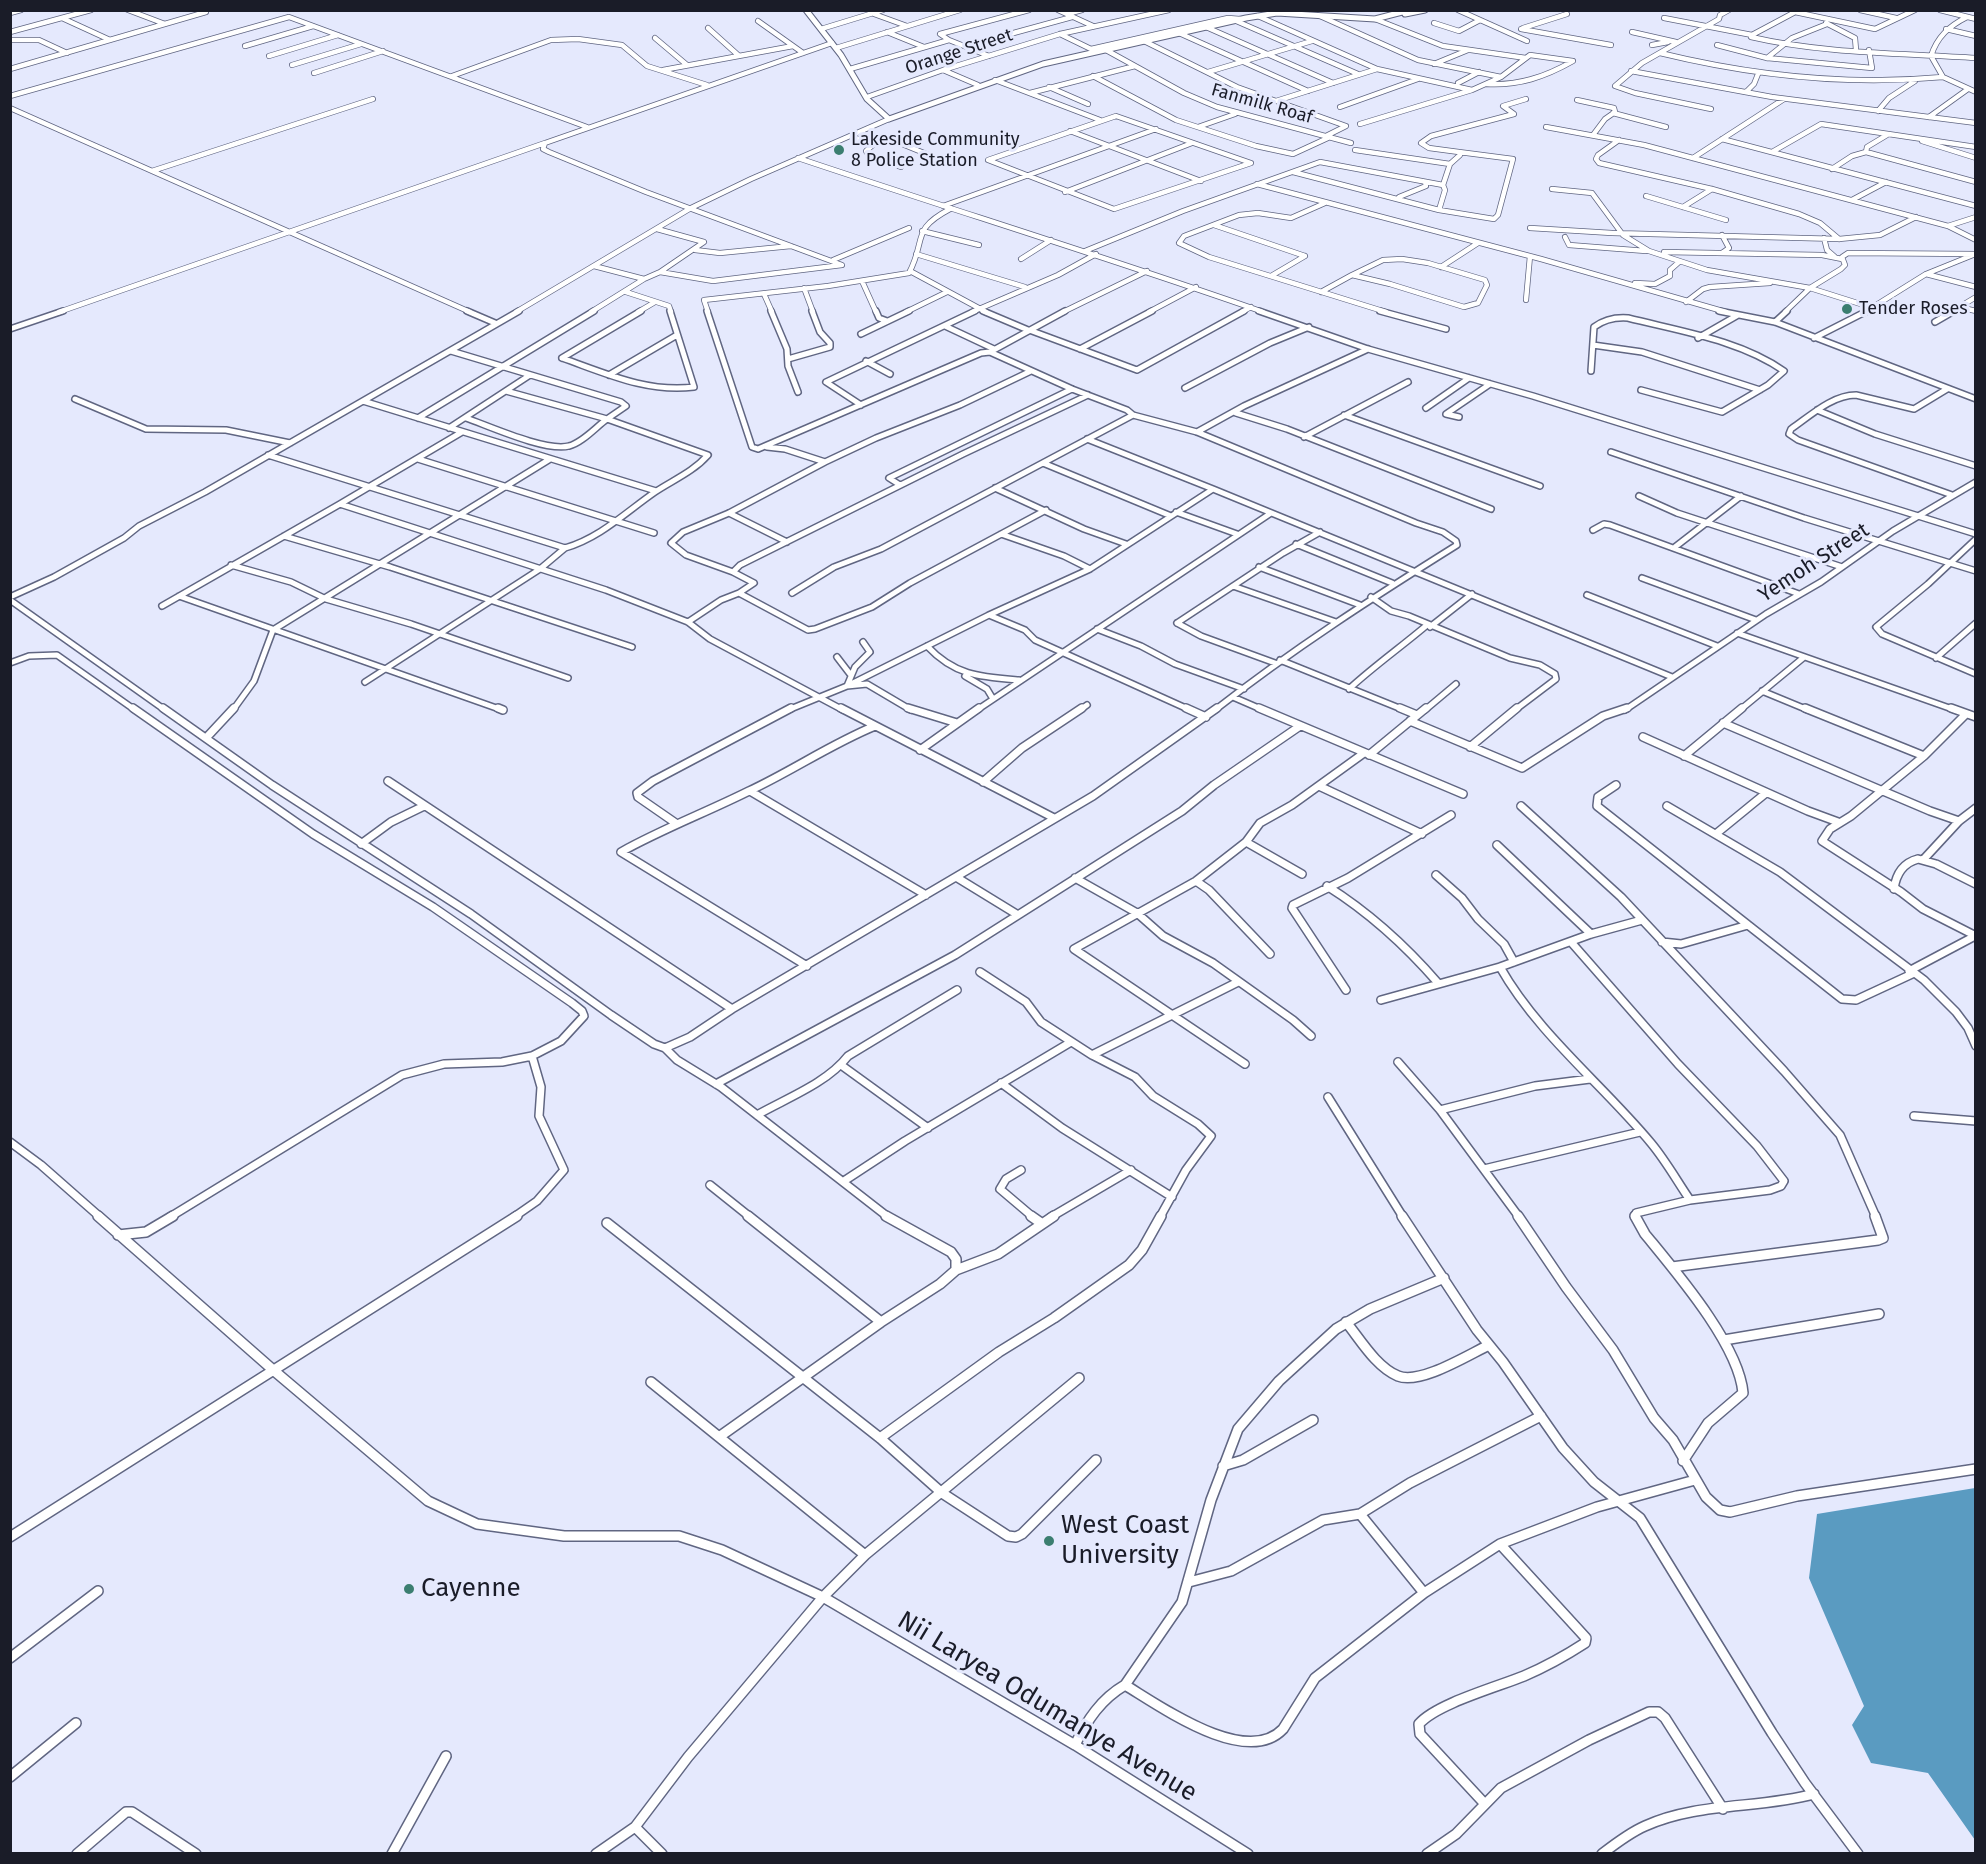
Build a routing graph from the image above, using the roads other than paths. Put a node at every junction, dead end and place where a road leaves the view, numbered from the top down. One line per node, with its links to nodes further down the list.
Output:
1 (21, 10): 20 (street)
2 (91, 10): 29 (street)
3 (128, 10): 39 (street)
4 (806, 10): 46 (street)
5 (883, 10): 21 (street)
6 (960, 10): 41 (street)
7 (1029, 10): 61 (street)
8 (1058, 10): 22 (street)
9 (1082, 10): 22 (street)
10 (1169, 10): 42 (street, Orange Street)
11 (1410, 10): 23 (street)
12 (1425, 10): 23 (street)
13 (1458, 10): 35 (street)
14 (1729, 10): 44 (street)
15 (1860, 10): 31 (street)
16 (1915, 10): 31 (street)
17 (1797, 11): 37 (street); 56 (street)
18 (1944, 11): 28 (street)
19 (206, 12): 39 (street)
20 (10, 13)
21 (874, 14): 41 (street); 46 (street)
22 (1066, 14): 27 (street)
23 (1398, 14): 32 (street)
24 (1567, 14): 47 (street)
25 (1258, 16): 26 (street); 34 (street); 62 (street)
26 (1320, 16): 32 (street); 95 (street)
27 (1072, 17): 42 (street); 74 (street)
28 (1967, 17): 33 (street); 48 (street)
29 (62, 18): 52 (street); 60 (street)
30 (1664, 18): 44 (street)
31 (1896, 18): 37 (street)
32 (1376, 19): 79 (street)
33 (1976, 19)
34 (1237, 20): 43 (street); 76 (street); 77 (street)
35 (1480, 20): 38 (street); 49 (street)
36 (758, 21): 72 (street)
37 (1828, 22): 67 (street); 80 (street)
38 (1434, 23)
39 (165, 24): 60 (street)
40 (313, 26): 55 (street); 71 (street); 129 (street)
41 (907, 26): 50 (street)
42 (1093, 26): 54 (street, Orange Street)
43 (1206, 27): 53 (street); 86 (street)
44 (1704, 27): 56 (street); 65 (street)
45 (708, 28): 87 (street)
46 (820, 29): 73 (street)
47 (1521, 29): 49 (street); 68 (street)
48 (1946, 29): 57 (street); 90 (street)
49 (1509, 31): 64 (street)
50 (887, 32): 73 (street); 75 (street)
51 (1632, 32): 65 (street)
52 (10, 33)
53 (1179, 33): 63 (street); 94 (street)
54 (1060, 34): 77 (street); 89 (street, Orange Street)
55 (338, 35): 66 (street); 88 (street)
56 (1752, 35): 67 (street)
57 (1976, 36)
58 (655, 38): 97 (street)
59 (10, 40): 83 (street)
60 (110, 40): 83 (street)
61 (949, 40): 74 (street); 75 (street)
62 (1312, 40): 76 (street); 101 (street)
63 (1144, 41): 78 (street); 105 (street)
64 (1527, 41)
65 (1673, 42): 69 (street); 85 (street)
66 (361, 44): 82 (street); 96 (street)
67 (1785, 44): 80 (street); 92 (street)
68 (1611, 45)
69 (1652, 45)
70 (1717, 45): 92 (street)
71 (245, 46)
72 (793, 46): 84 (street); 87 (street)
73 (834, 46): 84 (street); 100 (street)
74 (966, 46): 89 (street)
75 (924, 47): 100 (street)
76 (1292, 47): 86 (street); 108 (street)
77 (1093, 50): 78 (street); 115 (street)
78 (1106, 50): 98 (street, Fanmilk Roaf)
79 (1468, 50): 91 (street); 95 (street)
80 (1856, 50): 81 (street)
81 (1869, 50): 90 (street); 92 (street)
82 (383, 51): 107 (street); 110 (street)
83 (67, 53): 99 (street)
84 (803, 53): 120 (street)
85 (1660, 53): 103 (street); 109 (street)
86 (1268, 54): 94 (street); 117 (street)
87 (738, 55): 97 (street)
88 (269, 56)
89 (989, 56): 102 (street, Orange Street)
90 (1931, 56): 93 (street); 113 (street)
91 (1526, 58): 112 (street); 119 (street)
92 (1767, 58)
93 (1976, 58)
94 (1241, 62): 105 (street); 125 (street)
95 (1434, 64): 106 (street)
96 (292, 65)
97 (687, 65): 104 (street)
98 (1135, 66): 111 (street); 142 (street, Fanmilk Roaf)
99 (10, 69)
100 (850, 69): 130 (street)
101 (1377, 69): 108 (street); 114 (street)
102 (943, 70): 121 (street); 130 (street, Orange Street)
103 (1631, 70): 126 (street); 139 (street)
104 (661, 71): 110 (street); 120 (street)
105 (1208, 72): 135 (street)
106 (1479, 72): 112 (street); 118 (street)
107 (314, 73)
108 (1358, 74): 117 (street)
109 (1758, 74): 116 (street); 126 (street)
110 (452, 76): 148 (street)
111 (1093, 76): 122 (street); 149 (street)
112 (1501, 77): 119 (street)
113 (1943, 77): 116 (street); 123 (street)
114 (1418, 79): 124 (street); 137 (street)
115 (995, 80): 121 (street); 128 (street)
116 (1916, 80): 140 (street)
117 (1333, 83): 125 (street)
118 (1458, 83)
119 (1486, 84): 124 (street)
120 (708, 85): 148 (street)
121 (978, 86): 144 (street)
122 (1049, 87): 128 (street); 136 (street)
123 (1968, 89): 127 (street); 143 (street)
124 (1472, 90): 147 (street)
125 (1308, 91): 135 (street)
126 (1746, 92): 133 (street)
127 (1976, 92)
128 (1030, 93): 145 (street)
129 (10, 96)
130 (867, 97): 144 (street)
131 (374, 99): 179 (street)
132 (1526, 99): 168 (street)
133 (1784, 99): 140 (street); 158 (street)
134 (1577, 100): 141 (street)
135 (1276, 102): 157 (street)
136 (1088, 104)
137 (1340, 107)
138 (10, 108): 179 (street)
139 (1711, 109)
140 (1878, 111): 143 (street)
141 (1613, 113): 151 (street); 155 (street)
142 (1235, 114): 149 (street); 157 (street, Fanmilk Roaf)
143 (1929, 117): 146 (street)
144 (889, 119): 156 (street)
145 (1100, 120): 152 (street); 153 (street)
146 (1976, 123)
147 (1359, 124)
148 (587, 127): 161 (street)
149 (1197, 127): 157 (street)
150 (1546, 127): 155 (street)
151 (1666, 127)
152 (1156, 129): 162 (street); 165 (street)
153 (1070, 131): 165 (street); 181 (street)
154 (1890, 134): 159 (street); 169 (street); 170 (street)
155 (1593, 135): 160 (street)
156 (850, 136): 164 (street); 172 (street)
157 (1328, 136): 163 (street, Fanmilk Roaf)
158 (1722, 138): 170 (street); 173 (street)
159 (1914, 138): 166 (street); 174 (street)
160 (1619, 140): 173 (street); 189 (street)
161 (545, 143): 198 (street); 210 (street)
162 (1192, 143): 175 (street); 182 (street)
163 (1351, 143)
164 (874, 144): 171 (street); 177 (street)
165 (1109, 146): 175 (street); 181 (street)
166 (1976, 147)
167 (1355, 150): 176 (street)
168 (1459, 152): 176 (street); 200 (street)
169 (1866, 152): 178 (street); 185 (street)
170 (1772, 153): 178 (street)
171 (929, 155)
172 (798, 158): 195 (street); 198 (street)
173 (1693, 158): 193 (street)
174 (1976, 158)
175 (1148, 160): 182 (street); 190 (street)
176 (1450, 164): 187 (street)
177 (901, 167)
178 (1832, 169): 184 (street)
179 (152, 171): 210 (street)
180 (1293, 172): 183 (street); 186 (street); 192 (street)
181 (1024, 176): 190 (street); 195 (street)
182 (1201, 181): 190 (street)
183 (1425, 182): 187 (street); 192 (street)
184 (1886, 182): 193 (street); 196 (street)
185 (1976, 182)
186 (1257, 184): 194 (street); 222 (street)
187 (1443, 185): 200 (street)
188 (1552, 189): 211 (street)
189 (1712, 189): 197 (street); 215 (street)
190 (1065, 192)
191 (1646, 196): 197 (street)
192 (1394, 198): 200 (street)
193 (1852, 200): 201 (street)
194 (1325, 203): 204 (street); 218 (street)
195 (943, 206): 199 (street)
196 (1976, 206)
197 (1683, 207): 203 (street)
198 (691, 208): 208 (street); 219 (street)
199 (950, 209): 209 (street); 216 (street)
200 (1439, 210)
201 (1916, 217): 205 (street); 215 (street)
202 (1976, 217): 205 (street)
203 (1726, 220)
204 (1214, 225): 242 (street); 242 (street)
205 (1948, 226): 217 (street)
206 (909, 228): 233 (street)
207 (1530, 228): 211 (street)
208 (657, 229): 221 (street); 235 (street)
209 (922, 231): 220 (street); 225 (street)
210 (288, 232): 269 (street); 272 (street)
211 (1622, 233): 212 (street); 223 (street)
212 (1722, 235): 214 (street); 224 (street)
213 (1565, 237): 223 (street)
214 (1824, 238): 215 (street); 229 (street)
215 (1839, 239)
216 (1050, 240): 222 (street); 231 (street)
217 (1976, 240)
218 (1478, 243): 228 (street); 236 (street)
219 (794, 245): 221 (street); 233 (street)
220 (979, 245)
221 (695, 250): 238 (street)
222 (1085, 251): 226 (street)
223 (1649, 252): 230 (street)
224 (1665, 252): 229 (street); 230 (street)
225 (916, 254): 239 (street); 250 (street)
226 (1096, 254): 237 (street); 250 (street)
227 (1976, 254): 232 (street); 240 (street)
228 (1530, 256): 245 (street); 257 (street)
229 (1834, 257): 232 (street)
230 (1668, 258): 234 (street)
231 (1021, 259)
232 (1842, 259): 251 (street)
233 (833, 260): 238 (street)
234 (1678, 262): 245 (street); 246 (street)
235 (594, 266): 243 (street); 269 (street)
236 (1441, 267): 241 (street); 241 (street)
237 (1148, 271): 247 (street); 274 (street)
238 (660, 272): 243 (street)
239 (910, 272): 244 (street); 253 (street)
240 (1926, 274): 248 (street); 261 (street)
241 (1351, 275): 254 (street)
242 (1271, 276): 254 (street)
243 (644, 279): 252 (street)
244 (862, 281): 249 (street); 266 (street)
245 (1618, 282): 259 (street)
246 (1782, 283): 251 (street); 259 (street)
247 (1196, 287): 260 (street); 281 (street)
248 (1976, 287)
249 (804, 288): 255 (street); 286 (street)
250 (1025, 288): 263 (street)
251 (1810, 288): 261 (street); 267 (street)
252 (626, 292): 258 (street); 288 (street)
253 (947, 292): 263 (street); 266 (street)
254 (1321, 292): 273 (street)
255 (764, 294): 286 (street); 324 (street)
256 (1976, 297): 262 (street)
257 (1526, 300)
258 (655, 302): 276 (street); 293 (street)
259 (1686, 302): 265 (street)
260 (1251, 307): 271 (street); 281 (street)
261 (1870, 307): 278 (street)
262 (1959, 307): 264 (street); 268 (street)
263 (979, 309): 270 (street); 274 (street)
264 (1976, 311)
265 (1738, 315): 267 (street); 277 (street)
266 (887, 321): 275 (street)
267 (1775, 322): 278 (street)
268 (1935, 322)
269 (495, 323): 284 (street)
270 (945, 326): 283 (street); 287 (street)
271 (1309, 327): 282 (street); 297 (street)
272 (10, 329)
273 (1446, 329)
274 (1030, 331): 281 (street); 283 (street)
275 (861, 334)
276 (677, 335): 293 (street); 293 (street)
277 (1698, 338): 279 (street); 301 (street)
278 (1814, 338): 299 (street)
279 (1593, 345): 280 (street); 285 (street)
280 (1618, 348): 285 (street); 301 (street)
281 (1080, 349)
282 (1368, 349): 294 (street); 311 (street)
283 (992, 350): 289 (street); 308 (street)
284 (451, 351): 288 (street); 307 (street)
285 (1593, 354): 290 (street)
286 (788, 359): 303 (street)
287 (866, 361): 291 (street); 308 (street)
288 (502, 367): 292 (street); 315 (street)
289 (1032, 371): 298 (street); 329 (street)
290 (1591, 371)
291 (890, 374)
292 (530, 375): 302 (street); 317 (street)
293 (609, 375)
294 (1469, 378): 296 (street); 309 (street)
295 (1408, 382): 313 (street)
296 (1490, 384): 314 (street); 350 (street)
297 (1185, 388)
298 (1072, 389): 304 (street); 333 (street)
299 (1947, 389): 306 (street); 310 (street)
300 (1641, 390): 301 (street)
301 (1760, 390)
302 (506, 391): 316 (street); 317 (street)
303 (798, 392)
304 (1088, 395): 312 (street); 333 (street)
305 (75, 399): 323 (street)
306 (1976, 399)
307 (363, 401): 315 (street); 323 (street)
308 (861, 405): 324 (street)
309 (1426, 408)
310 (1817, 410): 331 (street); 340 (street)
311 (1236, 412): 320 (street); 321 (street)
312 (1134, 415): 320 (street); 322 (street)
313 (1344, 415): 321 (street); 334 (street)
314 (1459, 417)
315 (418, 418): 318 (street)
316 (466, 418): 317 (street); 318 (street)
317 (607, 419): 339 (street)
318 (449, 428): 319 (street)
319 (462, 432): 327 (street); 328 (street)
320 (1197, 432): 376 (street)
321 (1304, 437): 344 (street)
322 (1087, 439): 330 (street); 338 (street)
323 (290, 443): 326 (street)
324 (766, 447): 329 (street)
325 (1611, 452): 342 (street)
326 (268, 455): 335 (street); 388 (street)
327 (417, 459): 335 (street); 336 (street)
328 (550, 459): 336 (street); 339 (street)
329 (825, 462): 346 (street)
330 (1044, 463): 337 (street); 348 (street)
331 (1976, 466)
332 (1976, 482): 340 (street, Yemoh Street)
333 (900, 485): 363 (street)
334 (1540, 486)
335 (366, 487): 343 (street); 349 (street)
336 (504, 488): 349 (street); 351 (street)
337 (995, 488): 345 (street); 382 (street)
338 (1213, 489): 347 (street); 348 (street)
339 (656, 491): 351 (street)
340 (1952, 495): 350 (street, Yemoh Street)
341 (1639, 496): 352 (street)
342 (1742, 496): 352 (street); 362 (street)
343 (340, 504): 355 (street); 360 (street)
344 (1491, 509)
345 (1046, 510): 357 (street); 364 (street)
346 (729, 513): 363 (street); 377 (street)
347 (1271, 513): 354 (street); 358 (street)
348 (1173, 514): 358 (street); 364 (street)
349 (457, 516): 355 (street); 367 (street)
350 (1917, 516): 359 (street); 362 (street, Yemoh Street)
351 (614, 522): 356 (street); 367 (street)
352 (1709, 523): 366 (street); 372 (street)
353 (1593, 531): 366 (street)
354 (1320, 532): 365 (street); 376 (street)
355 (429, 533): 368 (street); 373 (street)
356 (654, 533)
357 (1001, 534): 374 (street); 381 (street)
358 (1237, 534): 399 (street)
359 (1976, 534)
360 (284, 536): 368 (street); 370 (street)
361 (1976, 539): 369 (street)
362 (1879, 541): 369 (street); 372 (street, Yemoh Street)
363 (787, 542): 377 (street)
364 (1126, 544): 374 (street)
365 (1296, 544): 371 (street); 379 (street)
366 (1675, 547): 384 (street)
367 (565, 548): 373 (street)
368 (378, 563): 389 (street); 390 (street)
369 (1951, 563): 375 (street); 410 (street)
370 (231, 565): 386 (street); 389 (street)
371 (1259, 567): 380 (street); 391 (street)
372 (1842, 567): 384 (street, Yemoh Street)
373 (540, 569): 390 (street); 395 (street)
374 (1090, 569): 393 (street)
375 (1976, 570)
376 (1415, 571): 379 (street); 383 (street)
377 (734, 572): 381 (street)
378 (1642, 578): 394 (street)
379 (1392, 583): 387 (street)
380 (1233, 586): 396 (street); 411 (street)
381 (739, 593): 395 (street)
382 (792, 593)
383 (1472, 594): 398 (street); 417 (street)
384 (1799, 594): 394 (street, Yemoh Street)
385 (1587, 595): 405 (street)
386 (179, 596): 392 (street); 400 (street)
387 (1371, 597): 391 (street); 398 (street)
388 (10, 599): 440 (street)
389 (326, 599): 400 (street); 402 (street)
390 (491, 601): 402 (street); 406 (street)
391 (1360, 604): 396 (street)
392 (162, 606)
393 (989, 615): 404 (street); 407 (street)
394 (1756, 620): 401 (street, Yemoh Street)
395 (688, 622): 426 (street)
396 (1336, 622): 411 (street)
397 (1976, 622): 410 (street)
398 (1429, 626): 424 (street); 442 (street)
399 (1097, 629): 407 (street); 423 (street)
400 (273, 630): 413 (street); 440 (street)
401 (1737, 633): 405 (street, Yemoh Street); 409 (street)
402 (439, 634): 413 (street); 418 (street)
403 (863, 642): 416 (street)
404 (927, 646): 414 (street); 422 (street)
405 (1718, 646): 417 (street, Yemoh Street)
406 (632, 647)
407 (1064, 652): 419 (street); 433 (street)
408 (837, 657): 416 (street)
409 (1803, 658): 425 (street); 431 (street)
410 (1936, 658): 415 (street)
411 (1278, 662): 423 (street); 424 (street)
412 (10, 663): 504 (street)
413 (384, 668): 420 (street); 430 (street)
414 (962, 672): 419 (street); 428 (street)
415 (1976, 674)
416 (850, 675): 422 (street)
417 (1672, 677): 442 (street, Yemoh Street)
418 (568, 678)
419 (1019, 680): 428 (street)
420 (365, 682)
421 (1456, 684): 432 (street)
422 (847, 686): 426 (street); 436 (street)
423 (1244, 688): 427 (street)
424 (1348, 689): 432 (street)
425 (1762, 691): 437 (street); 446 (street)
426 (819, 697): 438 (street); 463 (street)
427 (1233, 697): 433 (street); 439 (street)
428 (993, 699): 436 (street)
429 (1087, 705): 448 (street)
430 (503, 710)
431 (1966, 714): 434 (street); 446 (street)
432 (1417, 715): 435 (street)
433 (1206, 717): 460 (street)
434 (1976, 717)
435 (1410, 721): 442 (street); 444 (street)
436 (957, 723): 443 (street)
437 (1723, 723): 445 (street); 451 (street)
438 (875, 726): 443 (street); 452 (street)
439 (1300, 726): 444 (street); 473 (street)
440 (207, 737): 467 (street)
441 (1643, 737): 445 (street)
442 (1470, 747)
443 (920, 750): 448 (street)
444 (1366, 754): 450 (street); 454 (street)
445 (1683, 756): 453 (street)
446 (1924, 756): 451 (street)
447 (388, 781): 458 (street)
448 (983, 782): 460 (street)
449 (1616, 785): 482 (street)
450 (1319, 786): 465 (street); 466 (street)
451 (1881, 790): 461 (street); 462 (street)
452 (750, 791): 463 (street); 478 (street)
453 (1766, 793): 462 (street); 464 (street)
454 (1463, 794)
455 (1521, 806): 481 (street)
456 (1667, 806): 464 (street)
457 (1976, 808): 461 (street)
458 (430, 809): 467 (street); 497 (street)
459 (1451, 815): 465 (street)
460 (1054, 818): 472 (street)
461 (1959, 821): 469 (street)
462 (1838, 822): 477 (street)
463 (676, 824): 488 (street)
464 (1717, 833): 491 (street)
465 (1422, 834): 476 (street)
466 (1246, 842): 470 (street); 474 (street)
467 (362, 844): 502 (street)
468 (1497, 845): 483 (street)
469 (1923, 860): 475 (street); 477 (street)
470 (1302, 874)
471 (1436, 875): 487 (street)
472 (956, 877): 478 (street); 480 (street)
473 (1075, 878): 479 (street); 480 (street)
474 (1196, 881): 479 (street); 486 (street)
475 (1976, 884)
476 (1327, 886): 493 (street); 495 (street)
477 (1894, 889): 491 (street)
478 (926, 895): 488 (street)
479 (1137, 913): 492 (street); 498 (street)
480 (1018, 915): 510 (street)
481 (1642, 920): 483 (street); 485 (street)
482 (1748, 925): 485 (street); 491 (street)
483 (1591, 934): 484 (street)
484 (1571, 942): 487 (street); 525 (street)
485 (1662, 942): 529 (street)
486 (1270, 954)
487 (1514, 962): 489 (street)
488 (807, 966): 497 (street)
489 (1500, 967): 493 (street); 508 (street)
490 (980, 972): 500 (street)
491 (1911, 972): 501 (street)
492 (1238, 981): 498 (street); 499 (street)
493 (1438, 983): 496 (street)
494 (957, 990): 507 (street)
495 (1346, 990)
496 (1381, 1000)
497 (732, 1009): 502 (street)
498 (1169, 1015): 503 (street); 506 (street)
499 (1311, 1036)
500 (1071, 1042): 503 (street); 509 (street)
501 (1976, 1046)
502 (665, 1048): 510 (street)
503 (1092, 1054): 524 (street)
504 (532, 1056): 528 (street); 537 (street)
505 (1398, 1062): 512 (street)
506 (1245, 1064)
507 (841, 1065): 513 (street); 516 (street)
508 (1590, 1079): 512 (street); 517 (street)
509 (1001, 1083): 516 (street); 521 (street)
510 (716, 1084): 513 (street)
511 (1328, 1097): 531 (street)
512 (1440, 1110): 519 (street)
513 (757, 1115): 522 (street)
514 (1914, 1116): 515 (street)
515 (1976, 1121)
516 (928, 1128): 522 (street)
517 (1640, 1132): 519 (street); 525 (street)
518 (10, 1142): 528 (street, Nii Laryea Odumanye Avenue)
519 (1485, 1169): 546 (street)
520 (1021, 1170): 527 (street)
521 (1131, 1170): 524 (street); 527 (street)
522 (844, 1181): 530 (street)
523 (710, 1185): 533 (street)
524 (1172, 1197): 544 (street)
525 (1690, 1200): 529 (street)
526 (607, 1223): 538 (street)
527 (1041, 1223): 530 (street)
528 (118, 1235): 537 (street, Nii Laryea Odumanye Avenue)
529 (1672, 1267): 535 (street)
530 (956, 1270): 533 (street)
531 (1444, 1278): 534 (street); 536 (street)
532 (1879, 1314): 535 (street)
533 (882, 1322): 538 (street)
534 (1346, 1322): 536 (street); 547 (street)
535 (1724, 1340): 546 (street)
536 (1489, 1345): 541 (street)
537 (272, 1369): 553 (street); 559 (street, Nii Laryea Odumanye Avenue)
538 (805, 1378): 543 (street); 544 (street)
539 (1079, 1378): 550 (street)
540 (651, 1382): 543 (street)
541 (1541, 1416): 551 (street); 552 (street)
542 (1313, 1420): 547 (street)
543 (718, 1437): 555 (street)
544 (880, 1438): 550 (street)
545 (1096, 1460): 550 (street)
546 (1683, 1461): 549 (street)
547 (1223, 1466): 556 (street)
548 (1976, 1469): 549 (street)
549 (1695, 1480): 551 (street)
550 (942, 1493): 555 (street)
551 (1618, 1501): 554 (street); 566 (street)
552 (1360, 1514): 556 (street); 558 (street)
553 (10, 1537)
554 (1500, 1545): 558 (street); 567 (street)
555 (865, 1555): 559 (street)
556 (1189, 1582): 561 (street)
557 (98, 1591): 560 (street)
558 (1424, 1593): 561 (street)
559 (823, 1597): 563 (street, Nii Laryea Odumanye Avenue); 569 (street)
560 (10, 1658)
561 (1125, 1685): 563 (street)
562 (76, 1723): 565 (street)
563 (1075, 1745): 575 (street, Nii Laryea Odumanye Avenue)
564 (446, 1756): 572 (street)
565 (10, 1777)
566 (1814, 1794): 568 (street); 578 (street)
567 (1484, 1803): 568 (street); 576 (street)
568 (1723, 1809): 577 (street)
569 (635, 1827): 573 (street); 574 (street)
570 (77, 1854): 571 (street)
571 (196, 1854)
572 (392, 1854)
573 (596, 1854)
574 (662, 1854)
575 (1248, 1854)
576 (1426, 1854)
577 (1602, 1854)
578 (1858, 1854)

